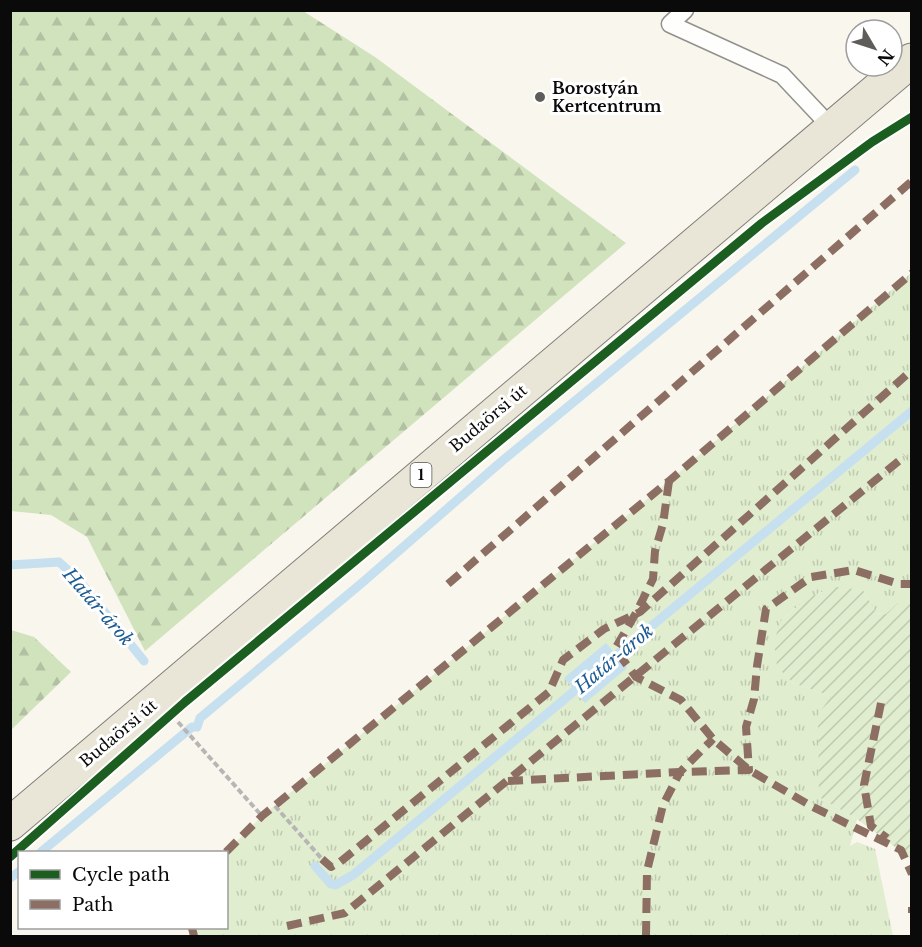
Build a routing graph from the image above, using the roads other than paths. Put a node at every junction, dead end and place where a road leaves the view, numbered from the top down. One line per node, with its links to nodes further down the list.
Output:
1 (685, 10): 3 (lane)
2 (912, 60): 3 (main road, Budaörsi út / 1)
3 (831, 127): 4 (main road, Budaörsi út / 1)
4 (10, 824)

